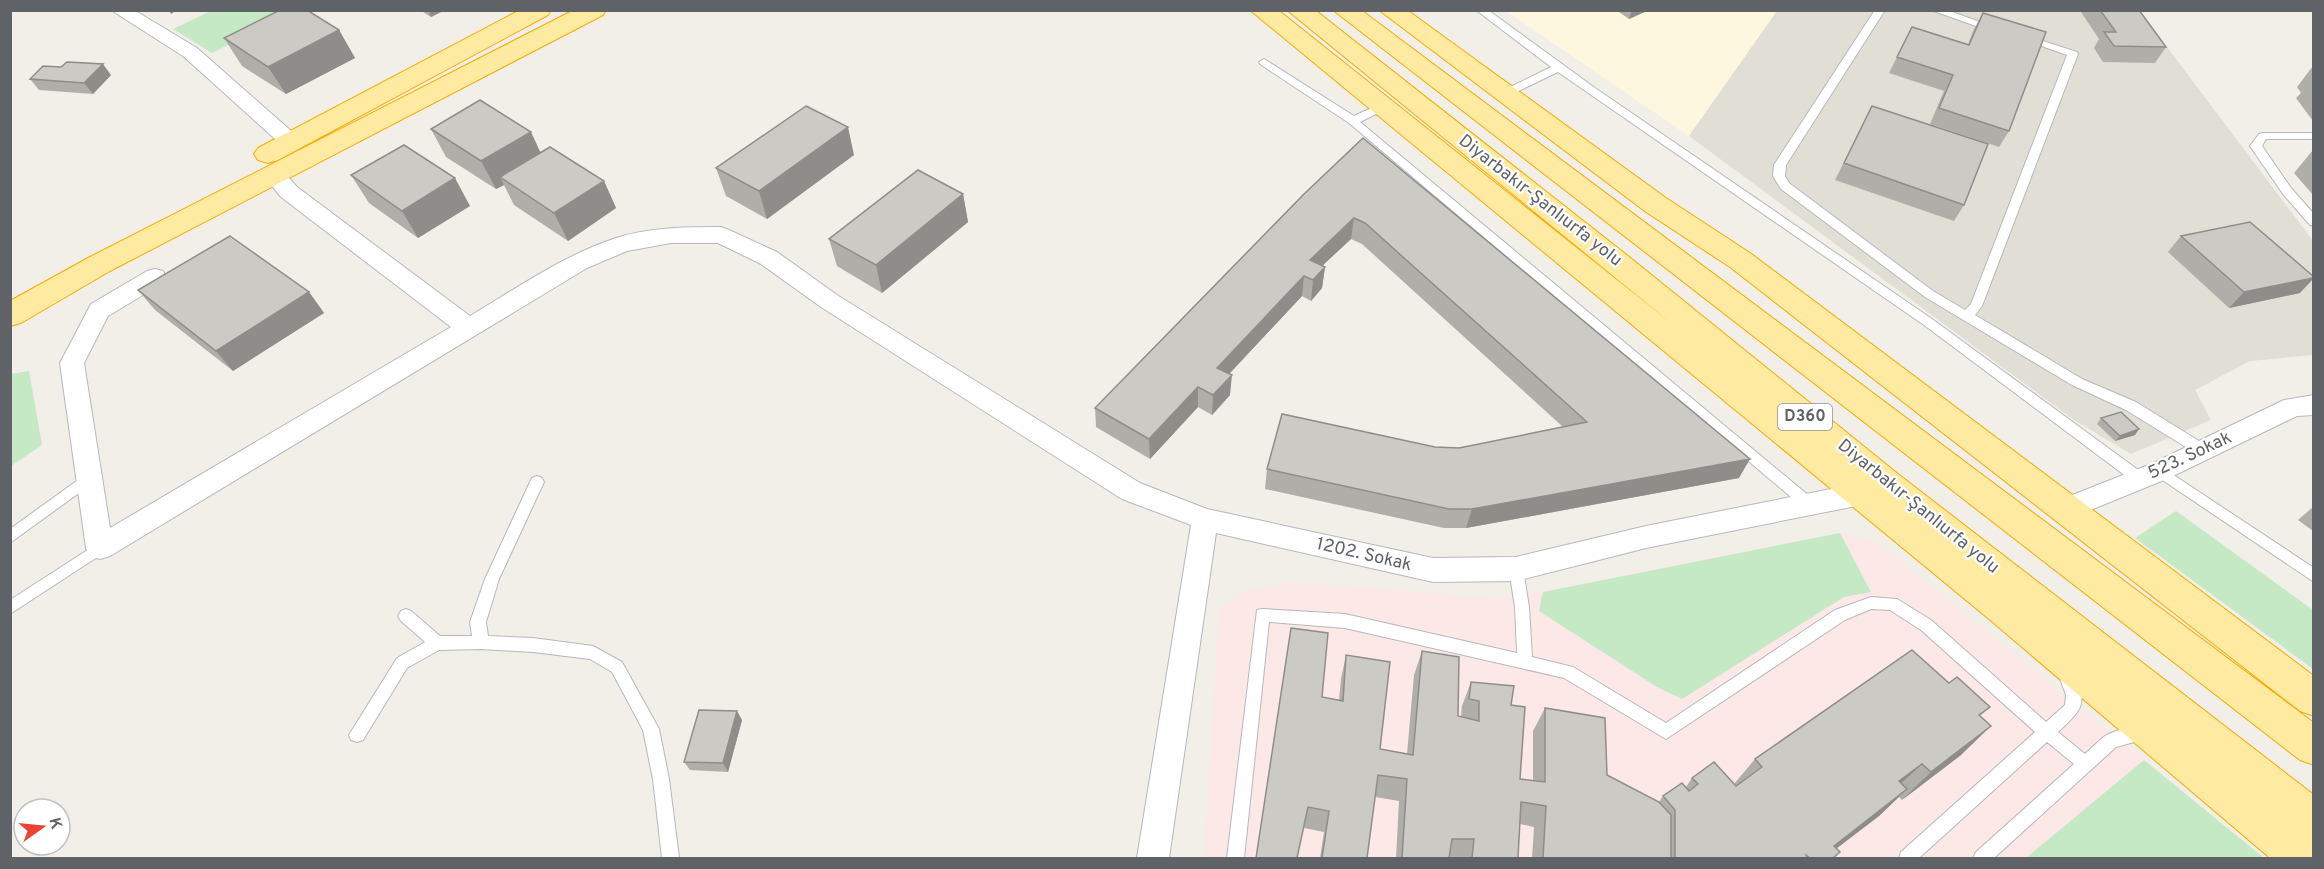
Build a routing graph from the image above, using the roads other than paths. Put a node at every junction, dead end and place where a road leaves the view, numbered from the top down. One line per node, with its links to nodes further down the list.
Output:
1 (120, 10): 19 (street)
2 (508, 10): 17 (highway)
3 (539, 10): 17 (highway)
4 (594, 10): 20 (highway)
5 (1262, 10): 15 (highway)
6 (1299, 10): 33 (highway, Diyarbakır-Şanlıurfa yolu / D360)
7 (1345, 10): 37 (highway, Diyarbakır-Şanlıurfa yolu / D360)
8 (1390, 10): 14 (highway)
9 (1481, 10): 13 (lane)
10 (1880, 10): 26 (lane)
11 (1936, 10): 26 (lane)
12 (1264, 62): 16 (lane)
13 (1557, 68): 14 (lane); 30 (lane)
14 (1502, 95): 21 (highway)
15 (1382, 107): 16 (lane); 33 (highway)
16 (1353, 121): 34 (lane)
17 (321, 124): 19 (highway)
18 (2313, 136): 22 (lane)
19 (291, 142): 24 (highway)
20 (274, 175): 25 (highway); 27 (street)
21 (1656, 205): 35 (highway); 37 (highway)
22 (2313, 222)
23 (155, 277): 31 (street)
24 (10, 289)
25 (10, 315)
26 (1966, 317): 29 (lane)
27 (468, 327): 36 (street, 1202. Sokak); 39 (street, 1202. Sokak)
28 (2313, 405): 29 (street, 523. Sokak)
29 (2202, 450): 30 (street, 523. Sokak)
30 (2150, 475): 35 (street, 523. Sokak); 41 (lane)
31 (89, 478): 38 (lane); 39 (street)
32 (537, 482): 44 (lane)
33 (1874, 489): 34 (street, 1202. Sokak); 46 (highway); 54 (highway, Diyarbakır-Şanlıurfa yolu / D360)
34 (1809, 504): 40 (street, 1202. Sokak)
35 (2066, 509): 48 (highway)
36 (1205, 519): 40 (street, 1202. Sokak); 56 (street)
37 (2020, 524): 52 (highway, Diyarbakır-Şanlıurfa yolu / D360)
38 (10, 537)
39 (100, 548): 42 (lane)
40 (1516, 569): 47 (lane)
41 (2313, 576)
42 (10, 608)
43 (406, 616): 45 (lane)
44 (481, 642): 45 (lane); 55 (lane)
45 (437, 643): 51 (lane)
46 (2061, 657): 49 (lane); 50 (highway)
47 (1525, 662): 49 (lane); 57 (lane)
48 (2313, 699)
49 (2046, 732): 53 (lane); 58 (lane)
50 (2149, 732): 53 (lane); 60 (highway)
51 (357, 735)
52 (2313, 747)
53 (2086, 764): 59 (lane)
54 (2313, 821)
55 (671, 858)
56 (1153, 858)
57 (1235, 858)
58 (1907, 858)
59 (1982, 858)
60 (2301, 858)

